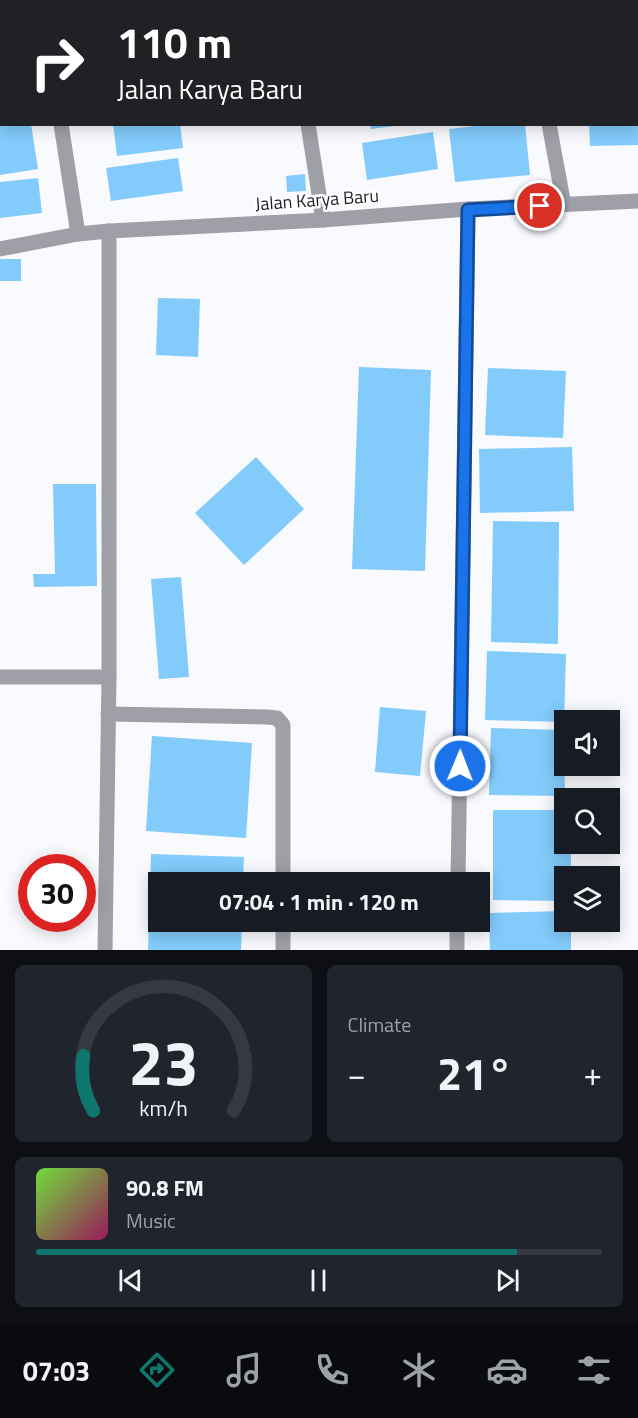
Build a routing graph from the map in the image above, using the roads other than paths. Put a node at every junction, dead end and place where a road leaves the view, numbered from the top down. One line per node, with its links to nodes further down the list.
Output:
1 (61, 126): 9 (street)
2 (308, 126): 7 (street)
3 (549, 126): 5 (street)
4 (638, 201): 5 (street, Jalan Karya Baru)
5 (564, 205): 6 (street, Jalan Karya Baru)
6 (468, 210): 7 (street, Jalan Karya Baru); 15 (street)
7 (323, 220): 8 (street, Jalan Karya Baru)
8 (109, 231): 9 (street, Jalan Karya Baru); 12 (street)
9 (78, 234): 10 (street, Jalan Karya Baru)
10 (0, 249)
11 (0, 677): 12 (street)
12 (109, 677): 13 (street)
13 (108, 714): 14 (street); 18 (street)
14 (283, 872)
15 (458, 872)
16 (283, 932): 19 (street)
17 (457, 932): 20 (street)
18 (105, 950)
19 (283, 950)
20 (457, 950)

